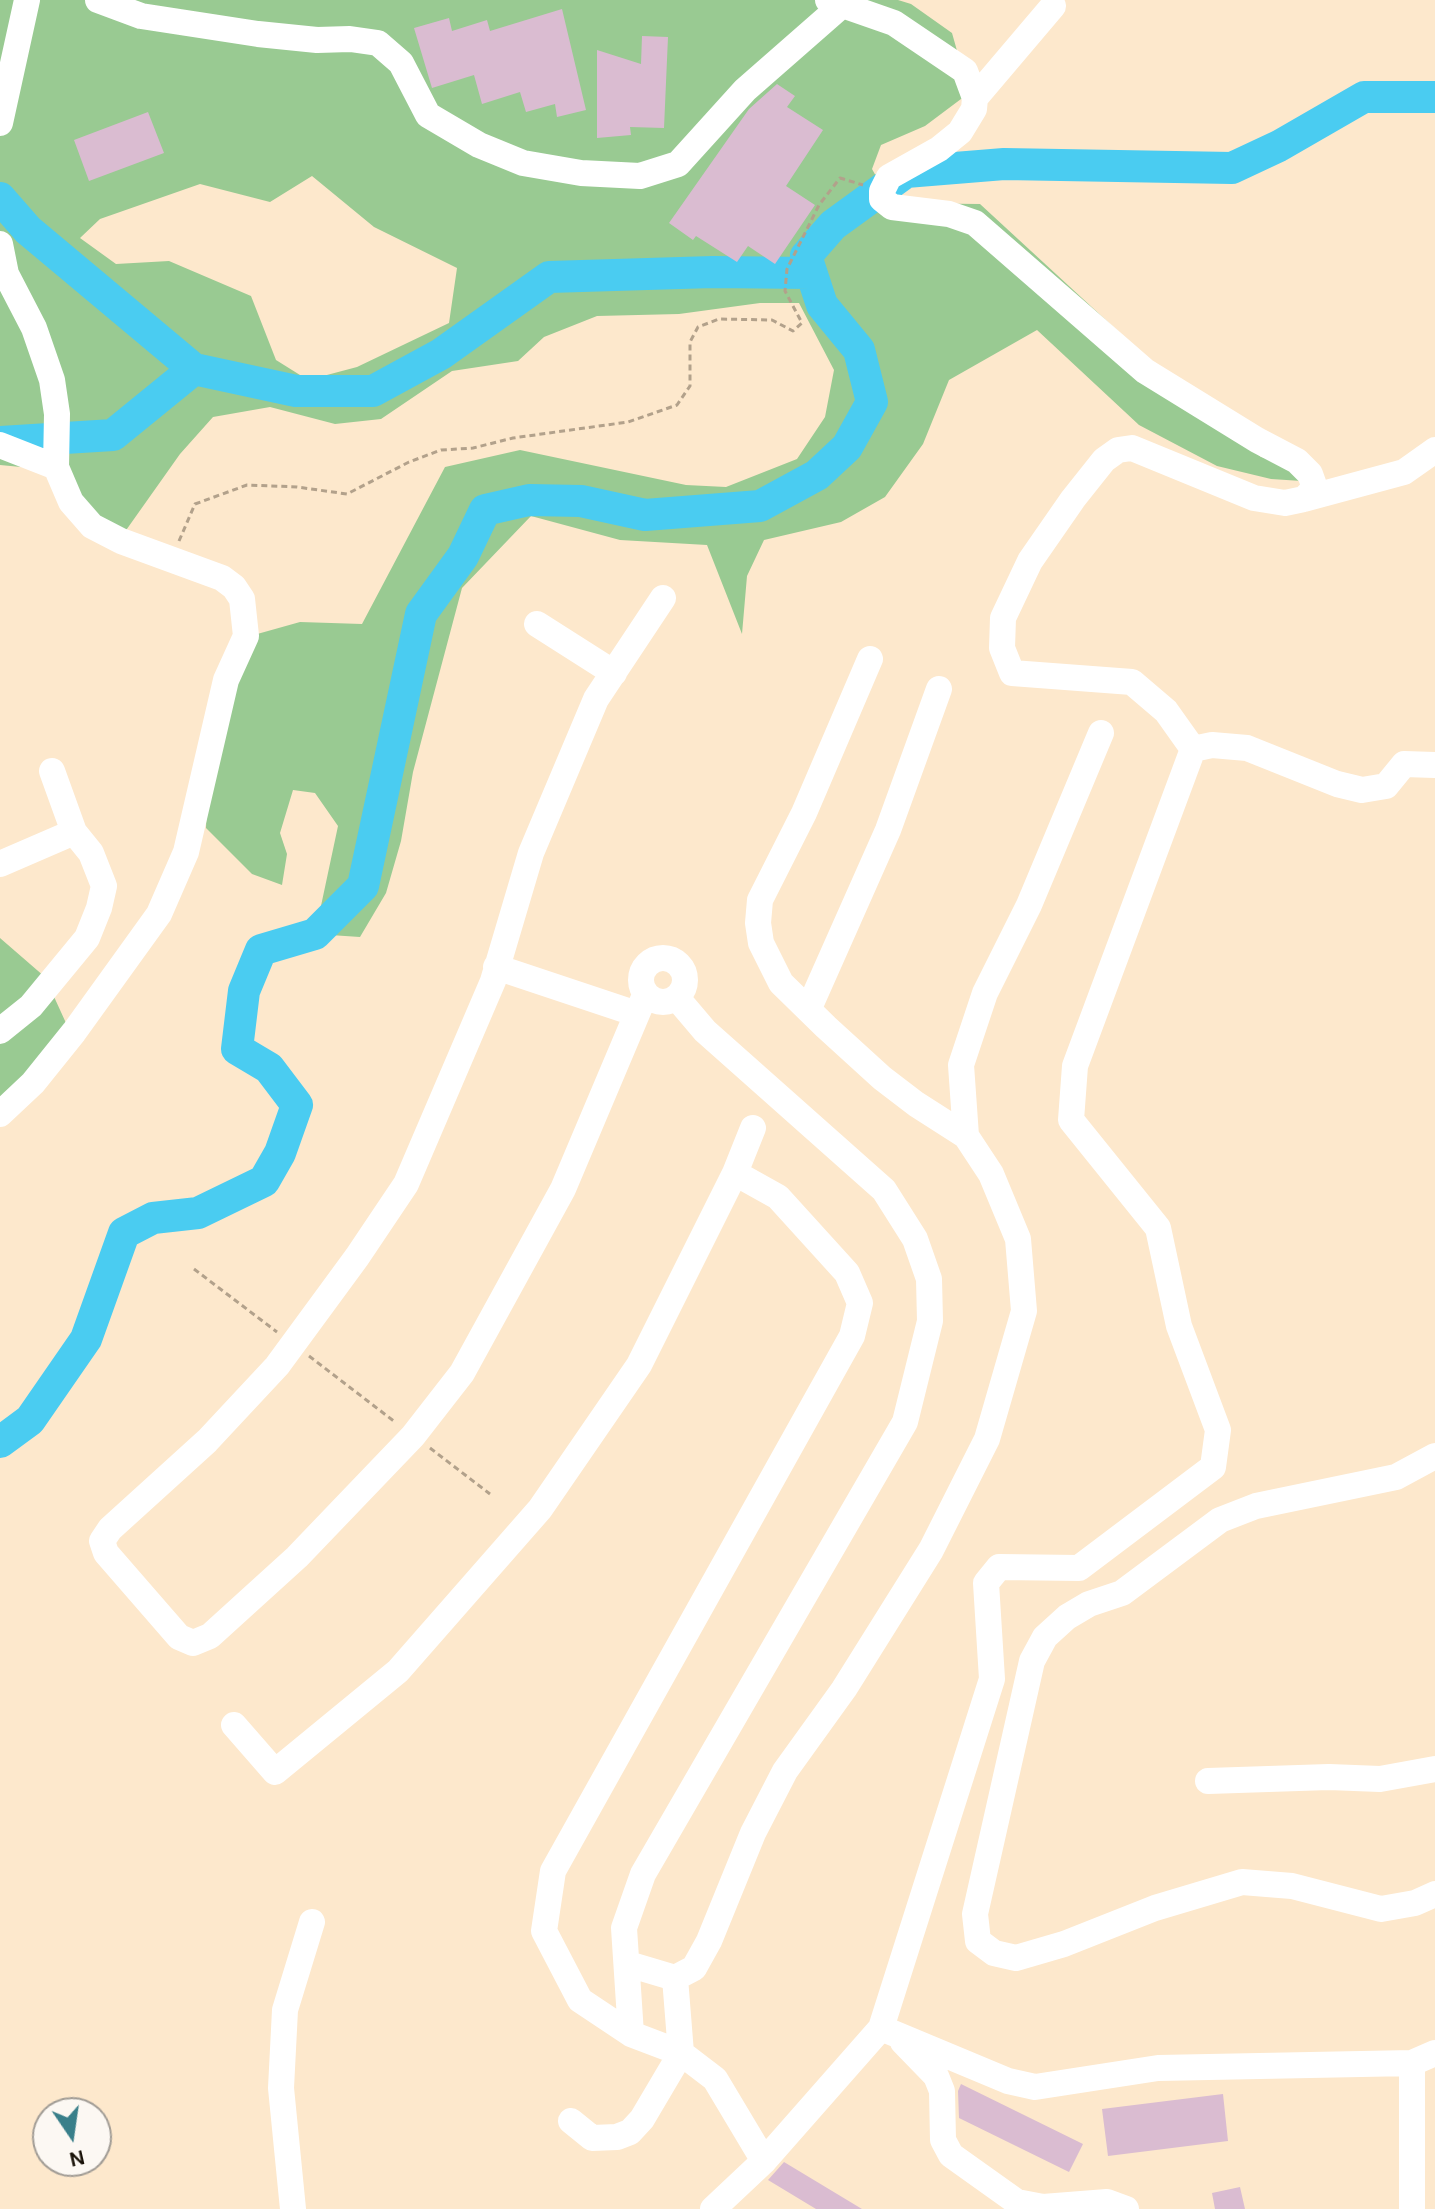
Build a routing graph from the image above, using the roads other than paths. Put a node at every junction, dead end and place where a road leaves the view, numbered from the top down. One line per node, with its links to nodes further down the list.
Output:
1 (27, 0): 6 (street)
2 (98, 0): 3 (street)
3 (835, 3): 5 (street)
4 (1053, 6): 5 (street)
5 (975, 98): 11 (street)
6 (0, 123)
7 (0, 244): 10 (street)
8 (0, 445): 10 (street)
9 (1435, 450): 11 (street)
10 (56, 467): 28 (street)
11 (1304, 499): 18 (street)
12 (663, 598): 15 (street)
13 (537, 624): 15 (street)
14 (870, 659): 26 (street)
15 (614, 673): 23 (street)
16 (939, 689): 26 (street)
17 (1101, 733): 30 (street)
18 (1193, 749): 19 (street); 40 (street)
19 (1435, 765)
20 (52, 771): 21 (street)
21 (74, 832): 22 (street); 27 (street)
22 (0, 864)
23 (496, 967): 25 (street); 25 (street)
24 (677, 998): 25 (street); 25 (street); 38 (street)
25 (641, 1004)
26 (809, 1008): 30 (street)
27 (0, 1031)
28 (0, 1114)
29 (753, 1128): 31 (street)
30 (966, 1136): 39 (street)
31 (735, 1173): 33 (street); 41 (street)
32 (1435, 1456): 36 (street)
33 (234, 1725)
34 (1435, 1769): 35 (street)
35 (1208, 1781)
36 (1435, 1894)
37 (312, 1922): 46 (street)
38 (628, 1964): 39 (street); 41 (street)
39 (675, 1978): 42 (street)
40 (888, 2031): 43 (street); 45 (street); 48 (street)
41 (631, 2034): 42 (street)
42 (681, 2053): 44 (street); 45 (street)
43 (1424, 2058): 49 (street)
44 (571, 2121)
45 (764, 2161): 47 (street)
46 (293, 2209)
47 (713, 2209)
48 (1126, 2209)
49 (1412, 2209)

